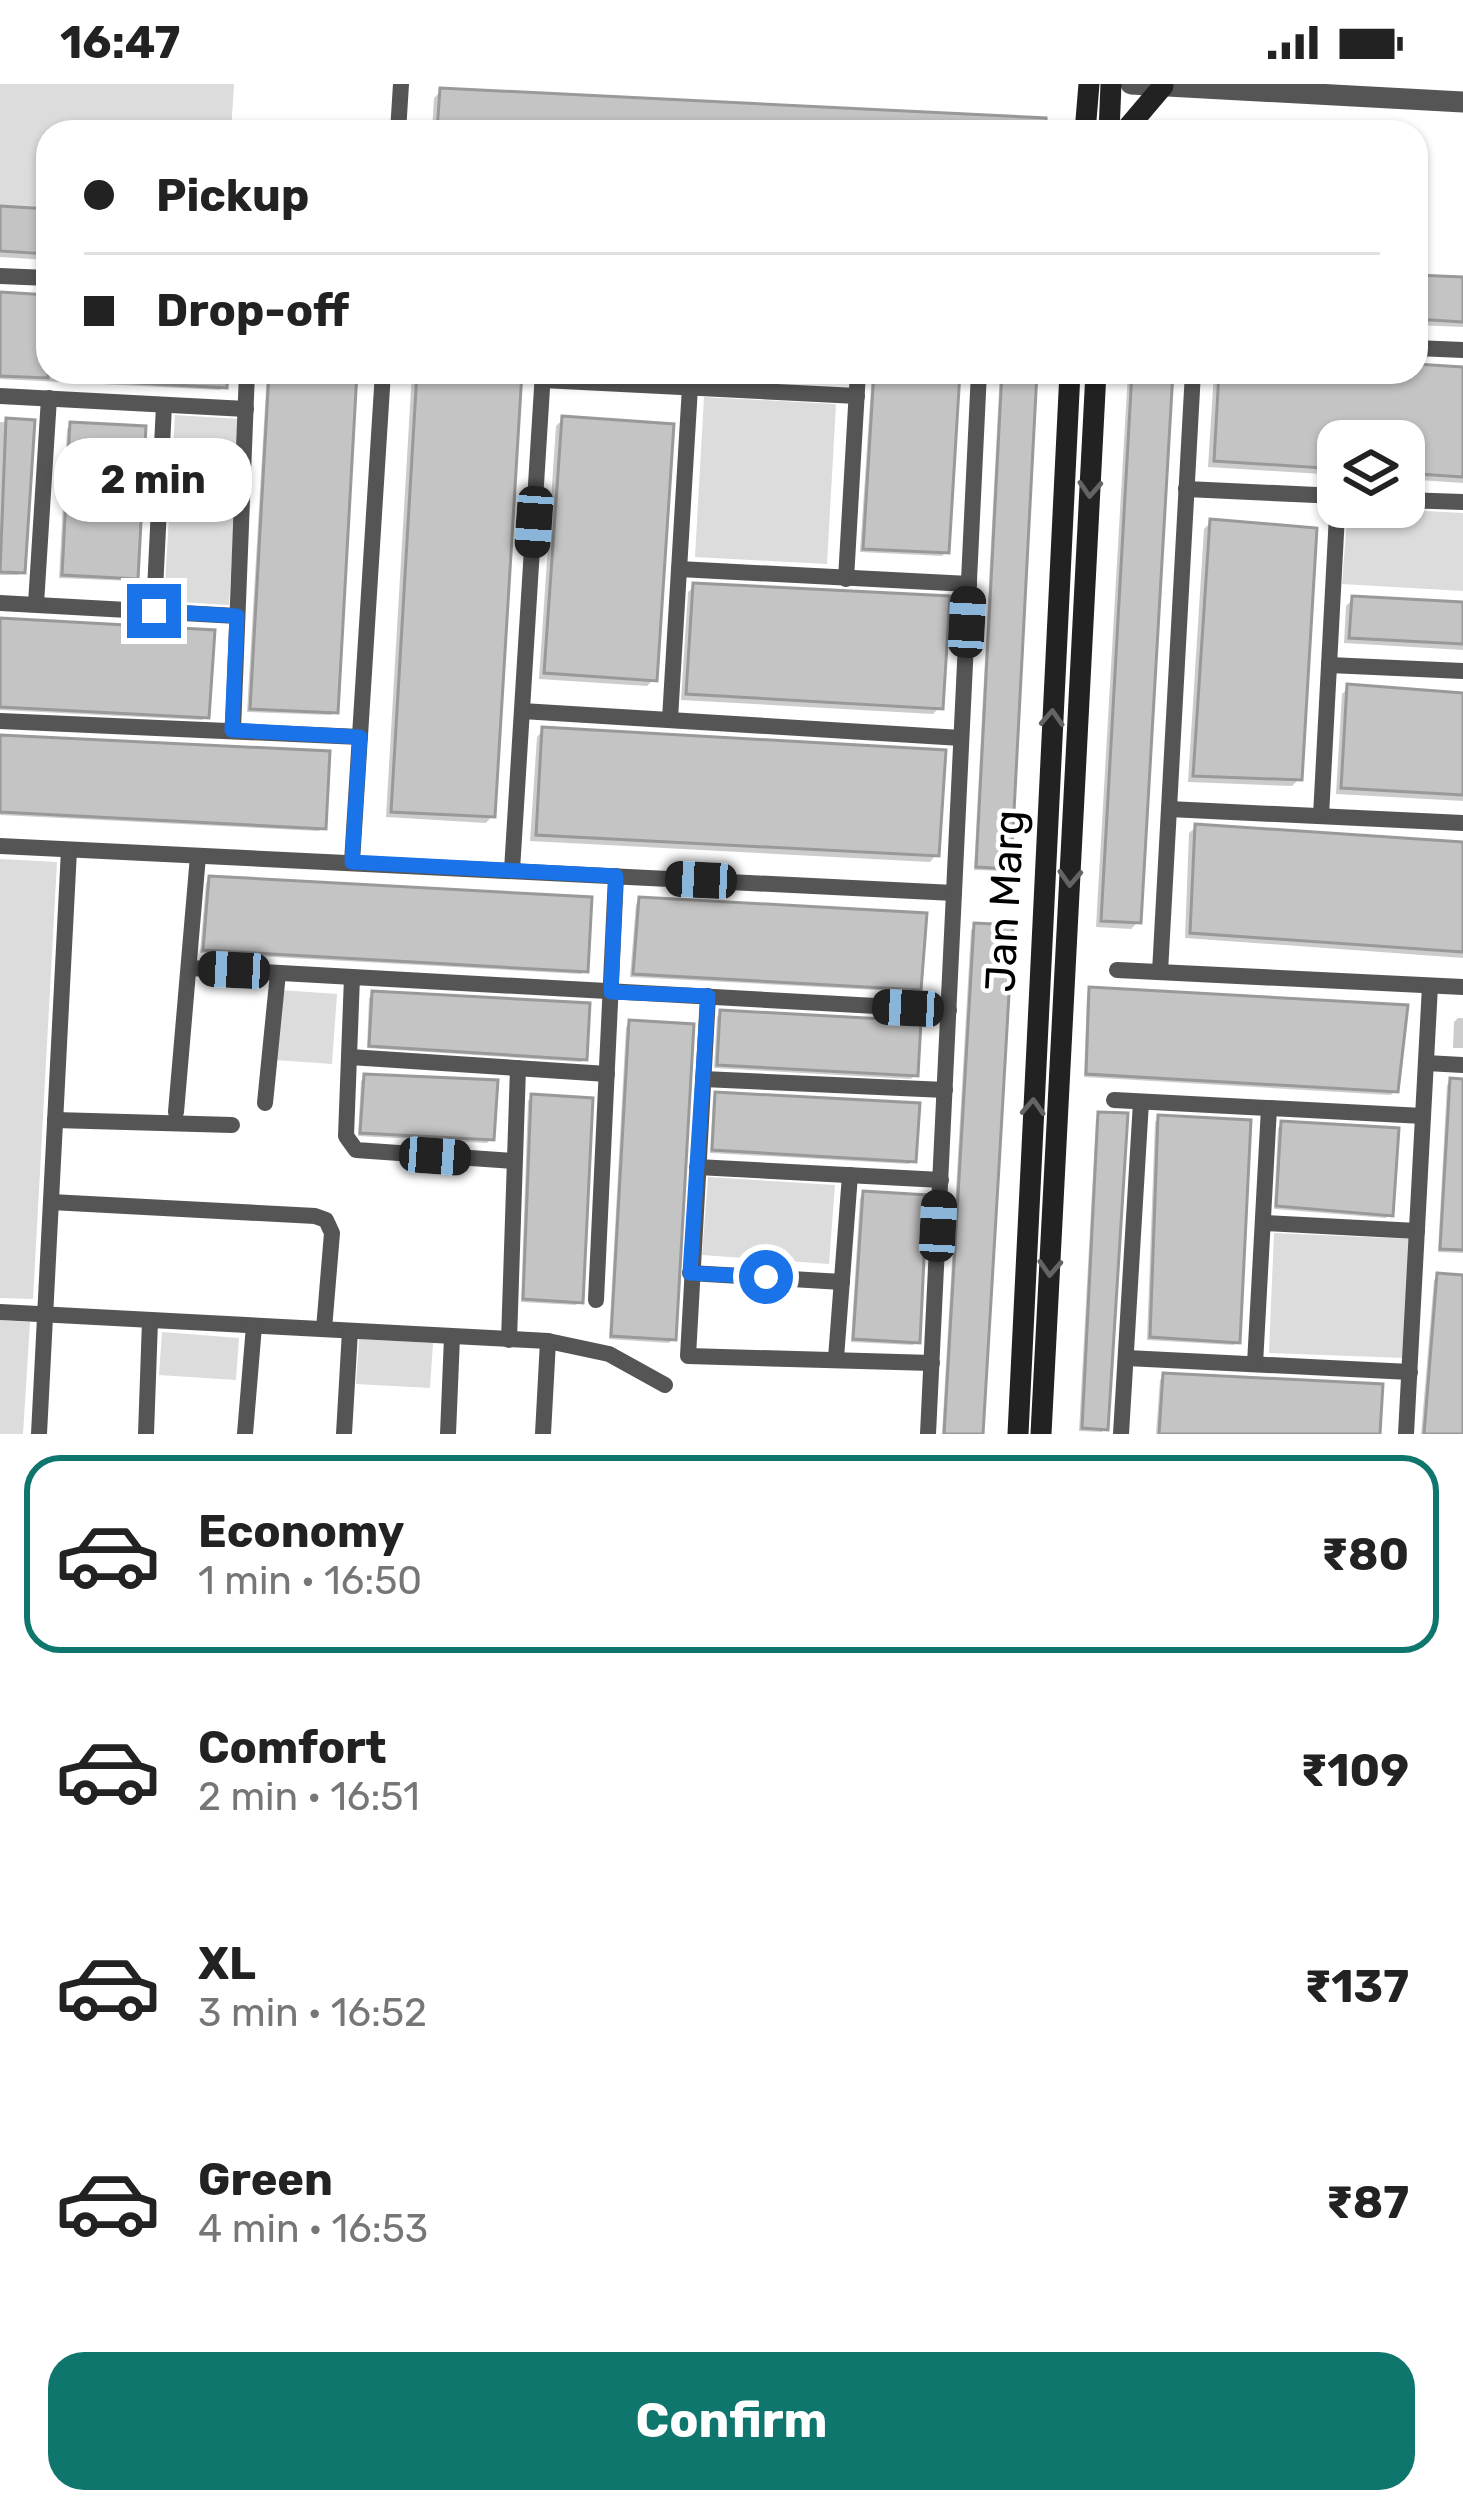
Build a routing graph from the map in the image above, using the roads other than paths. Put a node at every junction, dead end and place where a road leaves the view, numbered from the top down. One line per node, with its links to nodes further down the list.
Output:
1 (401, 84): 7 (street)
2 (1089, 84): 8 (main road)
3 (1111, 84): 9 (main road)
4 (1131, 84): 5 (street)
5 (1163, 86): 6 (street); 10 (main road)
6 (1463, 102)
7 (399, 120)
8 (1086, 120)
9 (1110, 120)
10 (1134, 120)
11 (0, 276): 12 (street)
12 (36, 278)
13 (1428, 349): 14 (street)
14 (1463, 350)
15 (247, 384): 29 (street)
16 (382, 384): 48 (street)
17 (542, 384): 44 (street)
18 (661, 384): 24 (street)
19 (858, 384): 26 (street)
20 (978, 384): 37 (street)
21 (1069, 384): 117 (main road, Jan Marg, one-way to 21)
22 (1095, 384): 118 (main road, one-way to 118)
23 (1191, 384): 30 (street)
24 (690, 386): 26 (street); 35 (street)
25 (0, 396): 27 (street)
26 (857, 396): 36 (street)
27 (49, 398): 28 (street); 39 (street)
28 (164, 405): 29 (street); 40 (street)
29 (246, 409): 41 (street)
30 (1186, 489): 31 (street); 50 (street)
31 (1317, 495)
32 (1425, 501): 33 (street)
33 (1463, 502)
34 (1336, 528): 42 (street)
35 (679, 569): 36 (street); 45 (street)
36 (846, 579): 37 (street)
37 (969, 584): 49 (street)
38 (0, 603): 39 (street)
39 (36, 604): 40 (street)
40 (154, 611): 41 (street)
41 (237, 616): 47 (street)
42 (1329, 664): 43 (street); 51 (street)
43 (1463, 671)
44 (522, 710): 45 (street); 57 (street)
45 (670, 719): 49 (street)
46 (0, 721): 47 (street)
47 (232, 730): 48 (street)
48 (360, 737): 56 (street)
49 (962, 737): 59 (street)
50 (1169, 809): 51 (street); 62 (street)
51 (1321, 816): 52 (street)
52 (1463, 823)
53 (0, 846): 54 (street)
54 (69, 850): 55 (street); 83 (street)
55 (198, 856): 56 (street); 60 (street)
56 (352, 862): 57 (street)
57 (512, 870): 58 (street)
58 (616, 876): 59 (street); 67 (street)
59 (954, 893): 69 (street)
60 (190, 968): 63 (street); 81 (street)
61 (1117, 970): 62 (street)
62 (1160, 972): 65 (street)
63 (278, 973): 64 (street); 79 (street)
64 (352, 977): 67 (street); 70 (street)
65 (1430, 986): 66 (street); 71 (street)
66 (1463, 987)
67 (611, 992): 68 (street); 74 (street)
68 (708, 996): 69 (street); 75 (street)
69 (949, 1010): 76 (street)
70 (350, 1057): 73 (street); 85 (street)
71 (1426, 1063): 72 (street); 82 (street)
72 (1463, 1065)
73 (518, 1068): 74 (street); 85 (street)
74 (607, 1074): 94 (street)
75 (703, 1079): 76 (street); 86 (street)
76 (945, 1090): 88 (street)
77 (1114, 1100): 78 (street)
78 (1141, 1102): 80 (street); 105 (street)
79 (265, 1103)
80 (1269, 1108): 82 (street); 90 (street)
81 (176, 1112)
82 (1424, 1115): 91 (street)
83 (55, 1120): 84 (street); 89 (street)
84 (232, 1125)
85 (514, 1161): 102 (street)
86 (697, 1167): 87 (street); 92 (street)
87 (850, 1175): 88 (street); 93 (street)
88 (940, 1180): 106 (street)
89 (51, 1202): 96 (street); 99 (street)
90 (1263, 1223): 91 (street); 107 (street)
91 (1417, 1231): 108 (street)
92 (690, 1273): 93 (street); 104 (street)
93 (842, 1282): 104 (street)
94 (596, 1300)
95 (0, 1312): 96 (street)
96 (45, 1314): 97 (street); 110 (street)
97 (150, 1321): 98 (street); 111 (street)
98 (254, 1326): 99 (street); 112 (street)
99 (323, 1329): 100 (street)
100 (350, 1330): 101 (street); 113 (street)
101 (452, 1337): 102 (street); 114 (street)
102 (508, 1340): 103 (street)
103 (548, 1341): 109 (street); 115 (street)
104 (836, 1358): 106 (street)
105 (1127, 1358): 107 (street); 119 (street)
106 (932, 1363): 116 (street)
107 (1255, 1364): 108 (street)
108 (1409, 1372): 120 (street)
109 (664, 1385)
110 (39, 1434)
111 (146, 1434)
112 (245, 1434)
113 (344, 1434)
114 (448, 1434)
115 (544, 1434)
116 (928, 1434)
117 (1018, 1434)
118 (1042, 1434)
119 (1121, 1434)
120 (1406, 1434)

